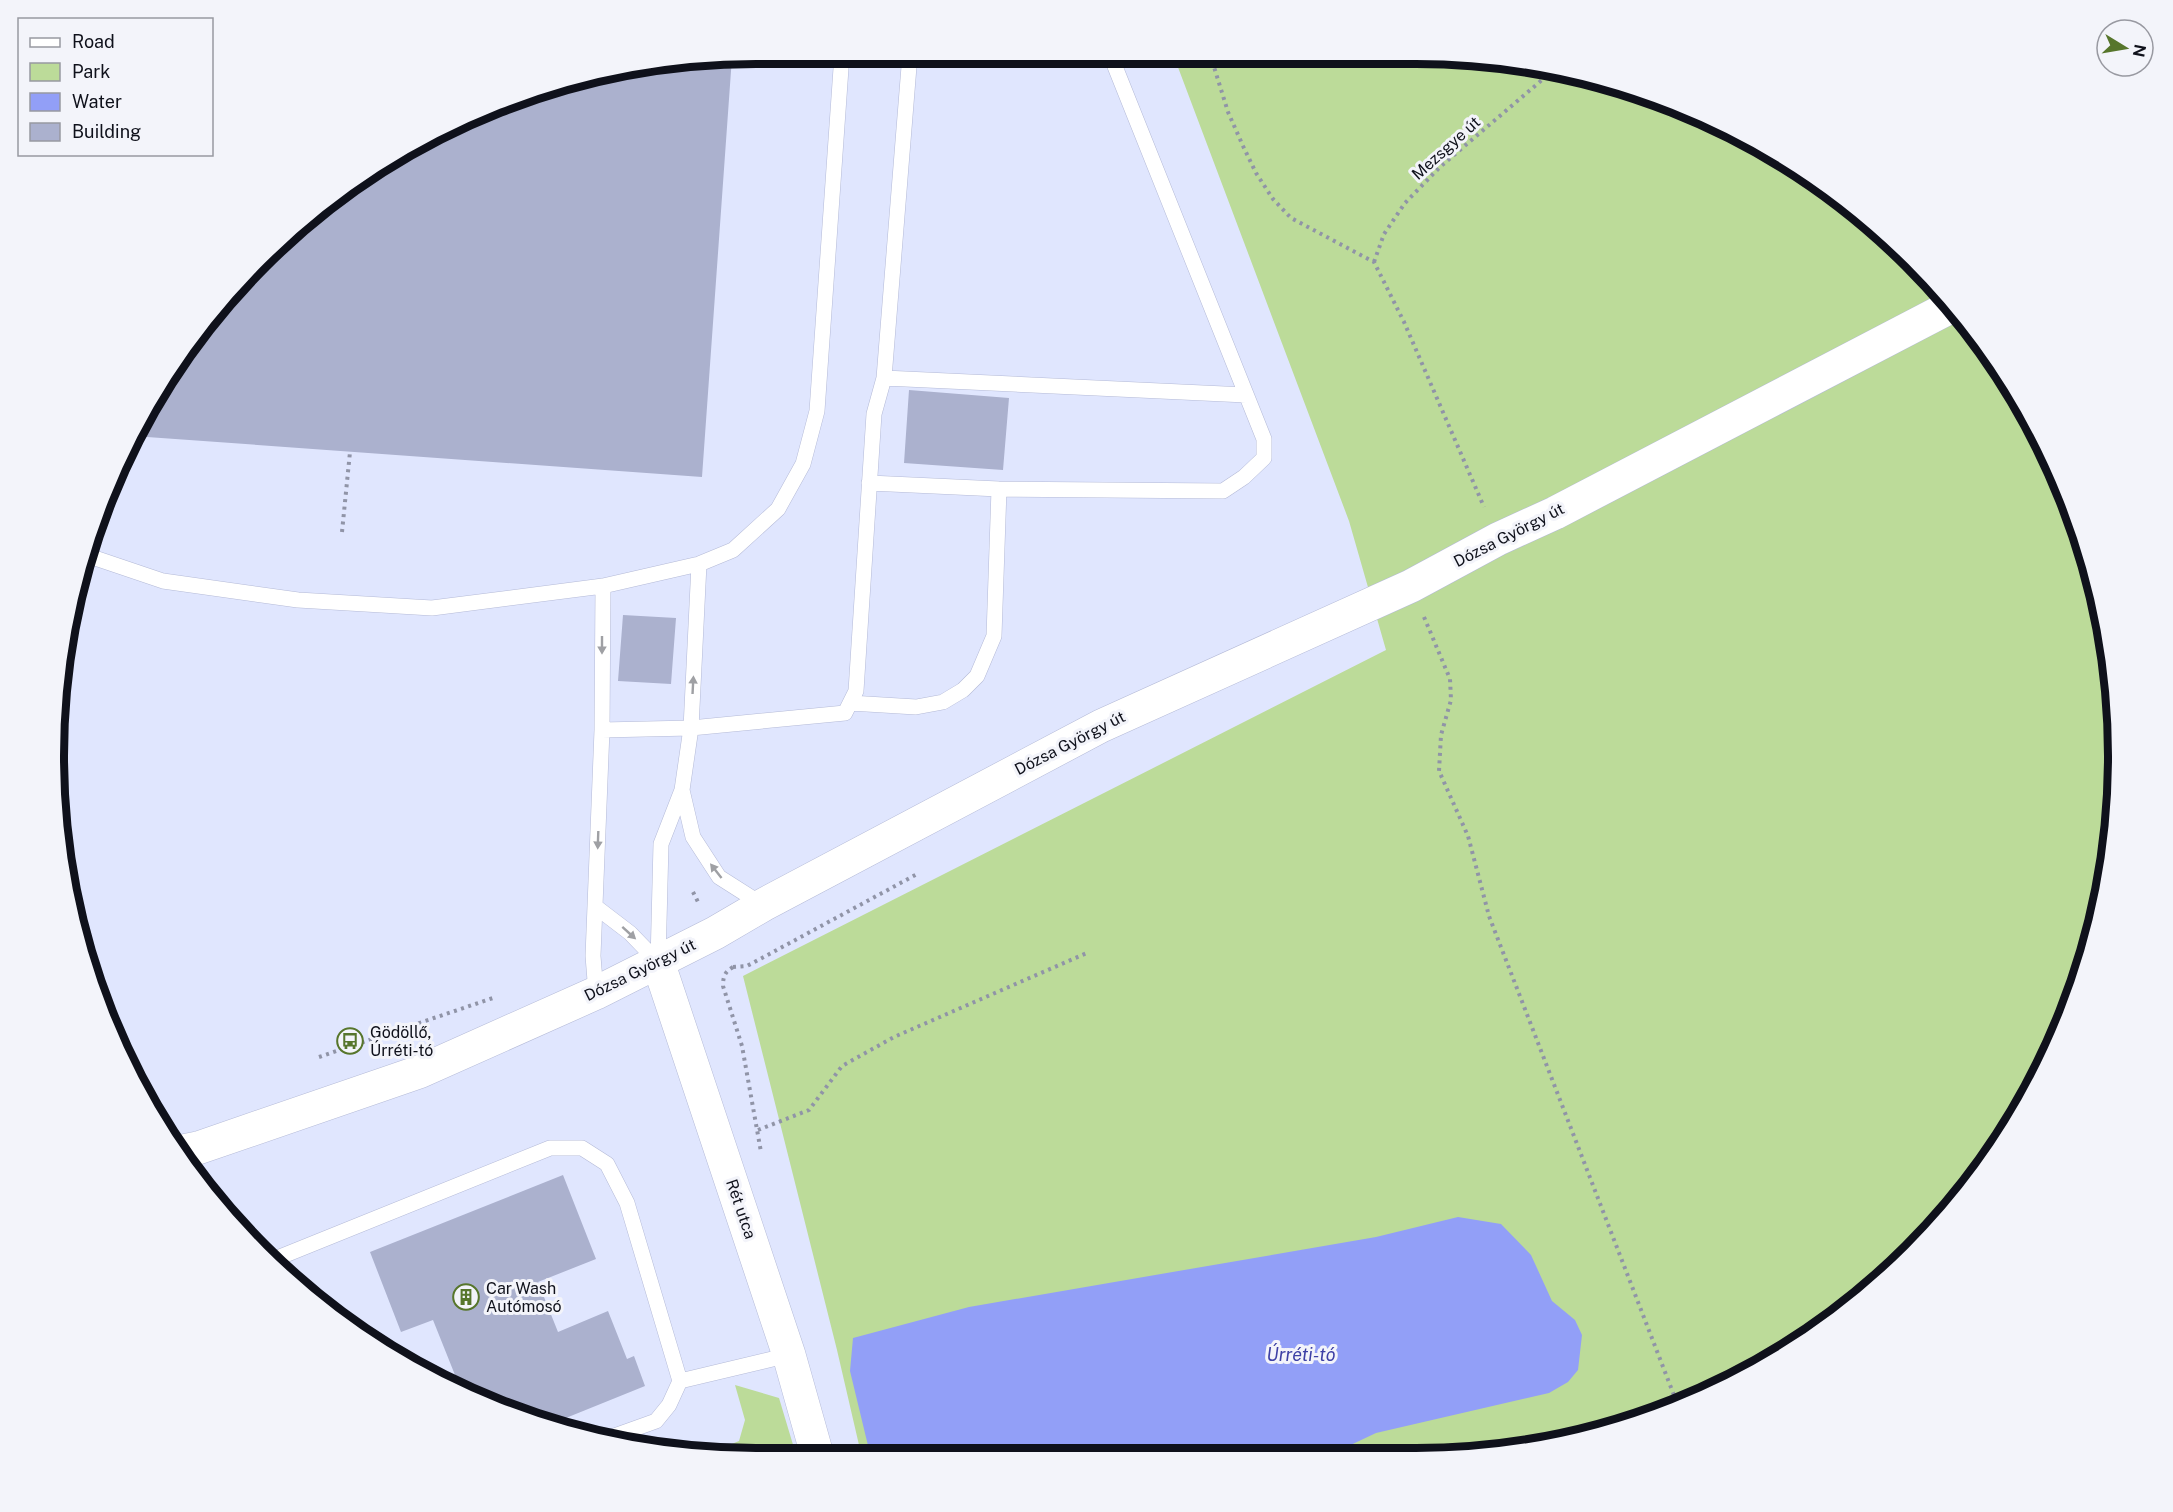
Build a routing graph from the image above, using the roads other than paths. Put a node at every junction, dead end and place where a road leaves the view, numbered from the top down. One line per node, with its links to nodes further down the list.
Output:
1 (841, 64): 10 (lane)
2 (909, 64): 5 (lane)
3 (1114, 64): 6 (lane)
4 (1945, 310): 16 (main road, Dózsa György út)
5 (884, 378): 6 (lane); 7 (lane)
6 (1246, 394): 8 (lane)
7 (869, 483): 8 (lane); 12 (lane)
8 (999, 489): 12 (lane)
9 (94, 558): 11 (lane)
10 (699, 564): 11 (lane); 13 (lane, one-way to 10)
11 (603, 586): 14 (lane, one-way to 14)
12 (850, 703): 13 (lane)
13 (691, 728): 14 (lane); 15 (lane)
14 (602, 730): 17 (lane, one-way to 17)
15 (682, 790): 16 (lane, one-way to 15); 18 (lane)
16 (763, 905): 18 (main road, Dózsa György út)
17 (596, 907): 18 (lane, one-way to 18); 19 (lane)
18 (658, 963): 19 (main road, Dózsa György út); 22 (main road, Rét utca)
19 (596, 993): 20 (main road, Dózsa György út)
20 (188, 1150)
21 (280, 1257): 23 (lane)
22 (789, 1354): 23 (lane); 25 (main road, Rét utca)
23 (680, 1381): 24 (lane)
24 (620, 1434)
25 (815, 1448)

